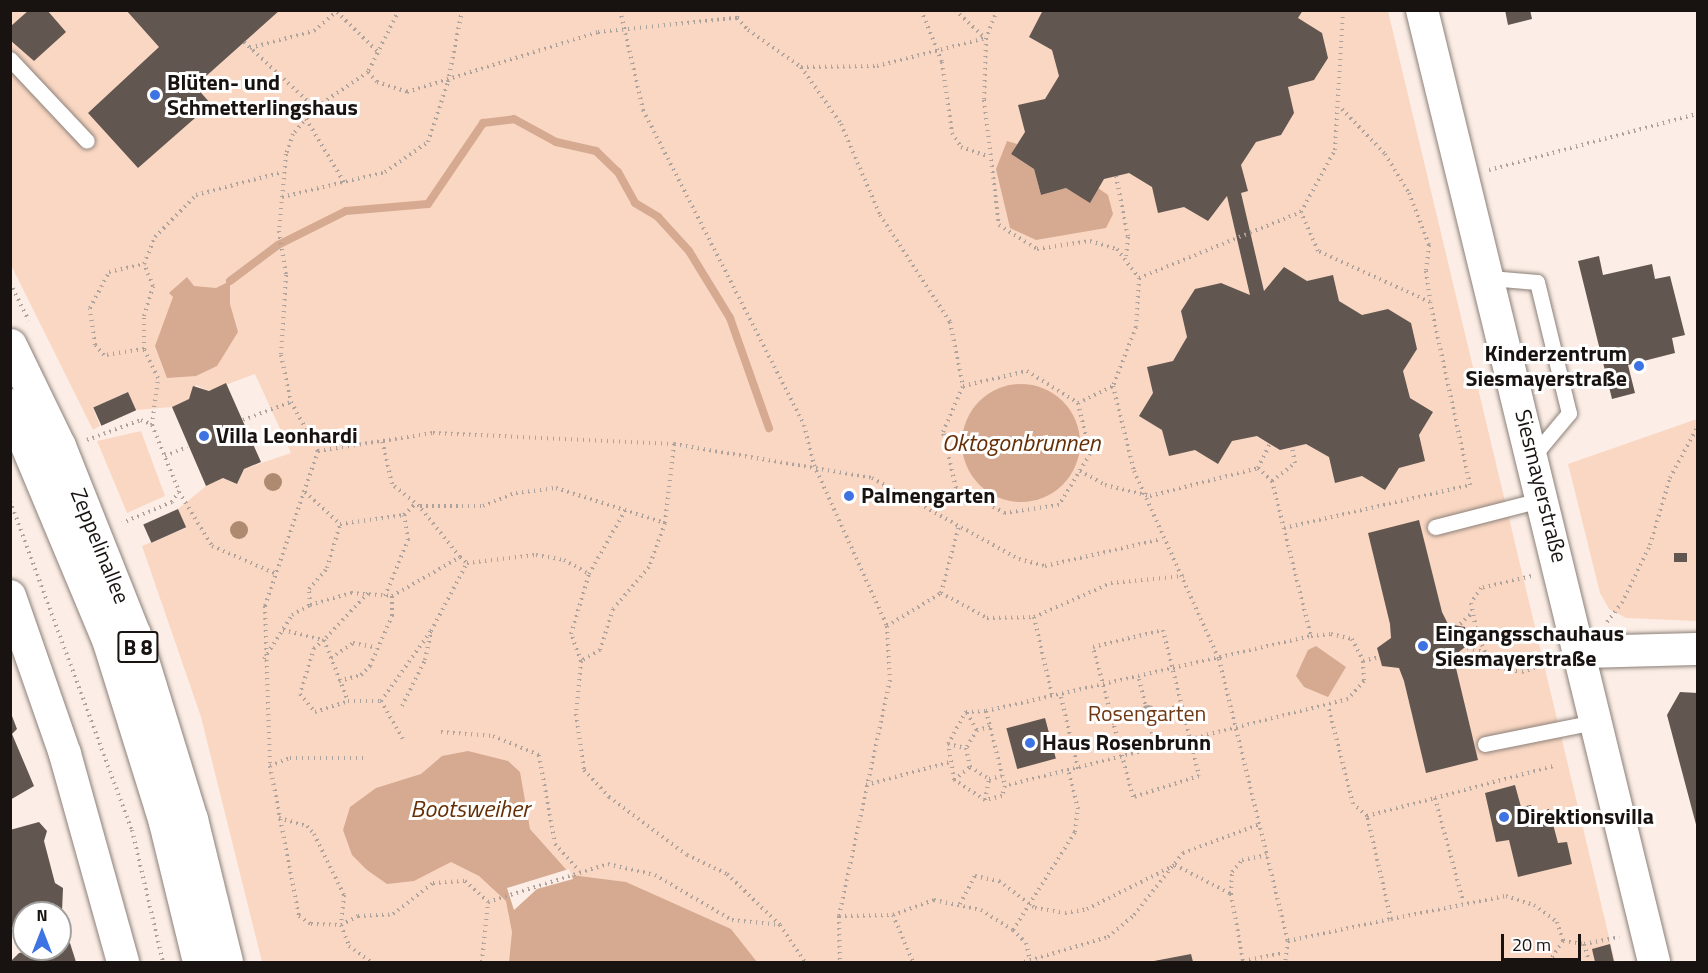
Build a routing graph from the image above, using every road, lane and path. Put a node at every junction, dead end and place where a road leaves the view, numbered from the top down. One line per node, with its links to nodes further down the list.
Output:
1 (399, 10): 16 (path)
2 (462, 10): 21 (path)
3 (621, 10): 12 (path)
4 (738, 10): 11 (path)
5 (921, 10): 17 (path)
6 (955, 10): 13 (path)
7 (997, 10): 13 (path)
8 (1343, 10): 23 (path)
9 (1422, 10): 30 (street, Siesmayerstraße)
10 (337, 11): 15 (path); 16 (path)
11 (737, 18): 12 (path); 19 (path)
12 (624, 27): 21 (path); 59 (path)
13 (986, 38): 17 (path); 28 (path)
14 (244, 42): 15 (path)
15 (250, 48): 22 (path)
16 (380, 54): 20 (path)
17 (939, 54): 19 (path); 28 (path)
18 (10, 59): 27 (lane)
19 (801, 67): 42 (path)
20 (368, 72): 21 (path); 22 (path)
21 (448, 82): 32 (path)
22 (315, 108): 25 (path)
23 (1341, 108): 34 (path); 39 (path)
24 (1697, 113): 26 (path); 30 (path)
25 (306, 119): 29 (path); 32 (path)
26 (1698, 120)
27 (87, 141)
28 (987, 156): 35 (path)
29 (284, 172): 33 (path); 36 (path)
30 (1465, 175): 38 (street, Siesmayerstraße)
31 (1116, 176): 35 (path)
32 (344, 182): 33 (path)
33 (282, 197): 44 (path)
34 (1301, 212): 37 (path); 39 (path)
35 (1126, 256): 37 (path)
36 (144, 264): 41 (path); 41 (path)
37 (1139, 278): 43 (path)
38 (1490, 278): 57 (street, Siesmayerstraße); 57 (lane)
39 (1430, 302): 76 (path)
40 (10, 345): 180 (main road, Zeppelinallee / B 8)
41 (144, 349): 48 (path)
42 (963, 386): 45 (path); 61 (path)
43 (1113, 386): 45 (path); 65 (path)
44 (291, 402): 47 (path); 56 (path)
45 (1078, 403): 61 (path)
46 (10, 405): 179 (main road, Zeppelinallee / B 8)
47 (243, 420)
48 (152, 425): 50 (path); 58 (path)
49 (1698, 426): 102 (path)
50 (87, 440)
51 (382, 440): 53 (path); 56 (path); 68 (path)
52 (1270, 443): 60 (path)
53 (674, 444): 59 (path); 72 (path)
54 (187, 447): 58 (path)
55 (1292, 447): 62 (path)
56 (318, 451): 64 (path)
57 (1534, 455): 66 (street, Siesmayerstraße)
58 (165, 456): 63 (path)
59 (814, 465): 74 (path); 93 (path)
60 (1258, 468): 62 (path); 65 (path)
61 (1080, 471): 65 (path)
62 (1272, 481): 76 (path)
63 (179, 491): 71 (path); 81 (path)
64 (305, 492): 73 (path); 81 (path)
65 (1150, 496): 77 (path)
66 (1544, 499): 75 (lane); 80 (street, Siesmayerstraße)
67 (10, 501): 178 (path)
68 (417, 505): 69 (path); 70 (path); 78 (path)
69 (627, 507): 72 (path); 82 (path)
70 (404, 515): 73 (path); 88 (path)
71 (121, 523)
72 (665, 523): 107 (path)
73 (340, 524): 89 (path)
74 (959, 526): 77 (path); 85 (path)
75 (1435, 526)
76 (1284, 528): 96 (path)
77 (1162, 539): 83 (path)
78 (460, 557): 79 (path); 87 (path)
79 (467, 563): 82 (path); 95 (path)
80 (1561, 569): 90 (path); 102 (street, Siesmayerstraße)
81 (274, 573): 106 (path)
82 (589, 574): 107 (path)
83 (1184, 576): 91 (path); 105 (path)
84 (369, 593): 88 (path); 89 (path); 97 (path)
85 (941, 593): 91 (path); 93 (path)
86 (10, 596): 177 (street)
87 (392, 596): 88 (path); 98 (path)
88 (384, 597)
89 (310, 605): 94 (path)
90 (1473, 612): 92 (path); 101 (path)
91 (1034, 617): 114 (path)
92 (1460, 624)
93 (887, 626): 149 (path)
94 (283, 630): 97 (path); 106 (path)
95 (431, 631): 115 (path); 118 (path)
96 (1311, 636): 105 (path); 108 (path)
97 (324, 640): 104 (path); 116 (path)
98 (374, 648): 104 (path); 111 (path)
99 (1467, 648): 101 (path)
100 (1698, 649): 102 (street)
101 (1485, 652): 102 (path)
102 (1581, 652): 126 (street, Siesmayerstraße)
103 (1379, 657): 108 (path)
104 (331, 658): 111 (path)
105 (1219, 659): 109 (path); 129 (path)
106 (264, 660): 141 (path)
107 (581, 661): 168 (path)
108 (1363, 661): 117 (path)
109 (1174, 671): 110 (path); 112 (path); 119 (path)
110 (1139, 679): 112 (path); 120 (path)
111 (339, 681): 116 (path)
112 (1102, 687): 113 (path); 127 (path)
113 (1061, 698): 114 (path); 144 (path)
114 (1053, 699): 121 (path)
115 (381, 701): 116 (path); 132 (path)
116 (348, 702)
117 (1328, 705): 129 (path); 153 (path)
118 (402, 706)
119 (1182, 706): 123 (path); 133 (path)
120 (1146, 707): 123 (path); 124 (path)
121 (986, 711): 122 (path); 128 (path)
122 (966, 712): 130 (path); 134 (path)
123 (1155, 712): 125 (path)
124 (1141, 715): 125 (path); 127 (path)
125 (1150, 720): 137 (path)
126 (1599, 721): 135 (lane); 190 (street, Siesmayerstraße)
127 (1112, 723): 139 (path)
128 (990, 727): 130 (path); 146 (path)
129 (1239, 729): 133 (path); 155 (path)
130 (977, 730): 136 (path)
131 (441, 732): 158 (path)
132 (404, 741)
133 (1190, 741): 137 (path); 139 (path)
134 (948, 744): 136 (path); 140 (path)
135 (1485, 744)
136 (966, 748): 143 (path)
137 (1155, 750): 139 (path)
138 (365, 758): 141 (path)
139 (1122, 758): 144 (path)
140 (950, 762): 148 (path); 149 (path)
141 (270, 766): 154 (path)
142 (1554, 766): 151 (path)
143 (970, 767): 147 (path); 148 (path)
144 (1078, 769): 145 (path)
145 (1069, 772): 150 (path); 163 (path)
146 (1002, 776): 147 (path); 150 (path)
147 (989, 779): 152 (path)
148 (954, 780): 152 (path)
149 (865, 785): 165 (path)
150 (1005, 786): 152 (path)
151 (1435, 798): 153 (path); 160 (path)
152 (985, 800)
153 (1367, 816): 166 (path)
154 (279, 818): 167 (path); 167 (path)
155 (1260, 824): 156 (path); 157 (path)
156 (1267, 855): 159 (path); 171 (path)
157 (1174, 865): 159 (path); 163 (path); 175 (path)
158 (579, 871): 161 (path); 168 (path)
159 (1231, 894): 176 (path)
160 (1463, 901): 166 (path); 172 (path)
161 (488, 902): 167 (path); 182 (path)
162 (960, 904): 163 (path); 164 (path); 169 (path)
163 (1028, 904): 169 (path)
164 (892, 915): 165 (path); 185 (path)
165 (839, 916): 184 (path)
166 (1390, 919): 171 (path)
167 (341, 925): 181 (path)
168 (780, 926): 183 (path)
169 (1013, 930): 175 (path)
170 (1609, 940): 173 (path)
171 (1288, 941): 174 (path)
172 (1563, 941): 173 (path); 188 (path)
173 (1584, 944): 189 (path)
174 (1283, 953): 176 (path); 187 (path)
175 (1030, 960): 186 (path)
176 (1243, 962)
177 (123, 963)
178 (163, 963)
179 (199, 963)
180 (226, 963)
181 (371, 963)
182 (482, 963)
183 (805, 963)
184 (840, 963)
185 (913, 963)
186 (1024, 963)
187 (1285, 963)
188 (1549, 963)
189 (1588, 963)
190 (1654, 963)

